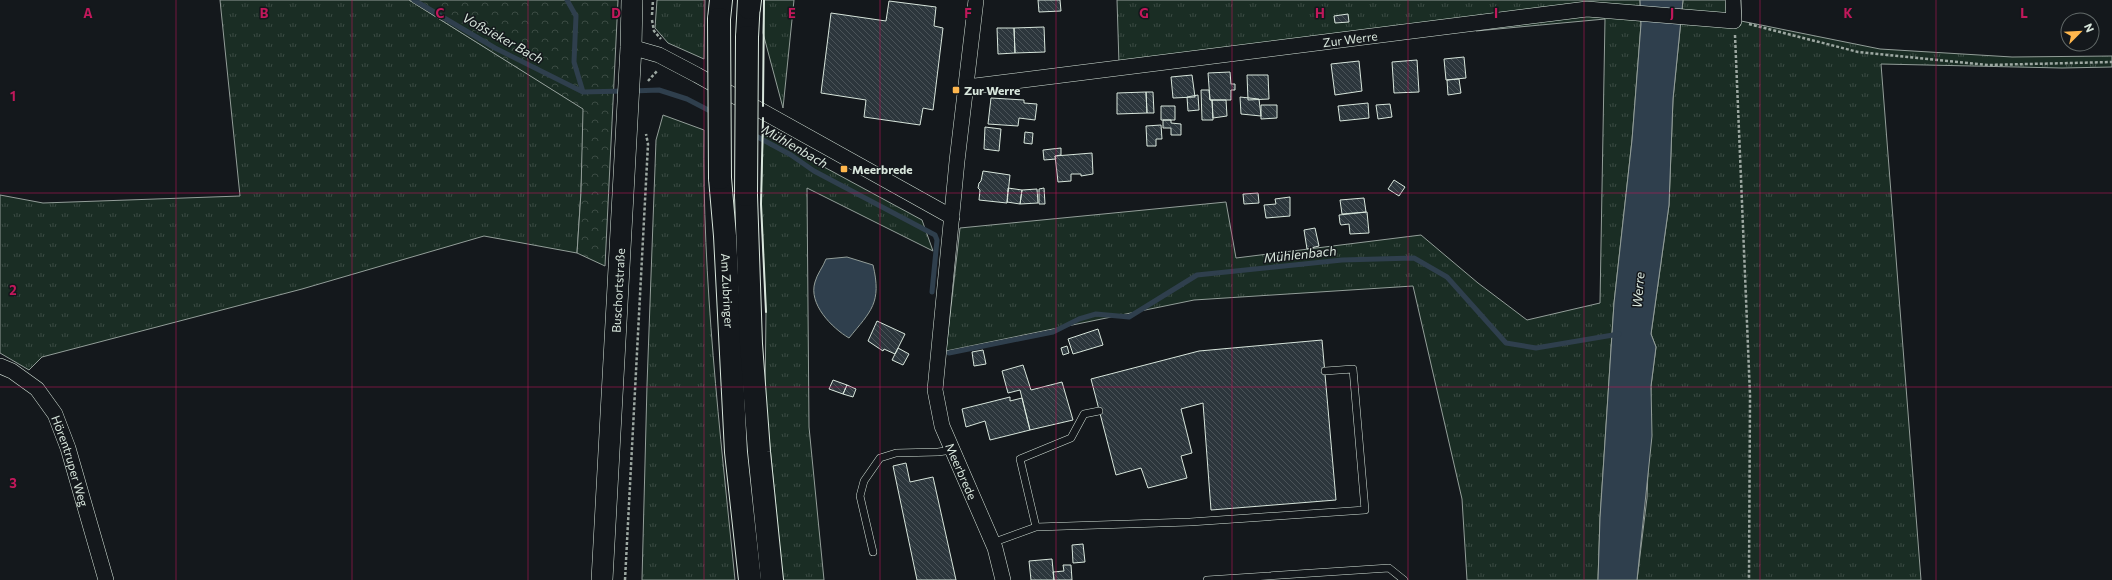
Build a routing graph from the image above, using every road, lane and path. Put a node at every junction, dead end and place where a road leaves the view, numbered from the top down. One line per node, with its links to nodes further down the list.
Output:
1 (632, 0): 7 (main road, Buschortstraße)
2 (976, 0): 9 (street, Meerbrede)
3 (1734, 0): 6 (street)
4 (749, 3): 23 (highway, Am Zubringer, bridge)
5 (720, 9): 22 (highway, Am Zubringer, bridge)
6 (1734, 21): 8 (path); 9 (street, Zur Werre); 27 (path)
7 (631, 47): 11 (street); 20 (main road, Buschortstraße)
8 (2112, 62)
9 (967, 87): 11 (street, Meerbrede)
10 (646, 131): 21 (path)
11 (952, 217): 15 (street, Meerbrede)
12 (0, 366): 19 (street, Hörentruper Weg)
13 (1325, 372): 16 (lane)
14 (1099, 411): 16 (lane)
15 (952, 450): 17 (street, Meerbrede); 18 (lane)
16 (1036, 527): 17 (lane)
17 (992, 543): 24 (street, Meerbrede)
18 (873, 552)
19 (106, 580)
20 (602, 580)
21 (625, 580)
22 (750, 580)
23 (772, 580)
24 (1003, 580)
25 (1208, 580): 26 (lane)
26 (1404, 580)
27 (1749, 580)

